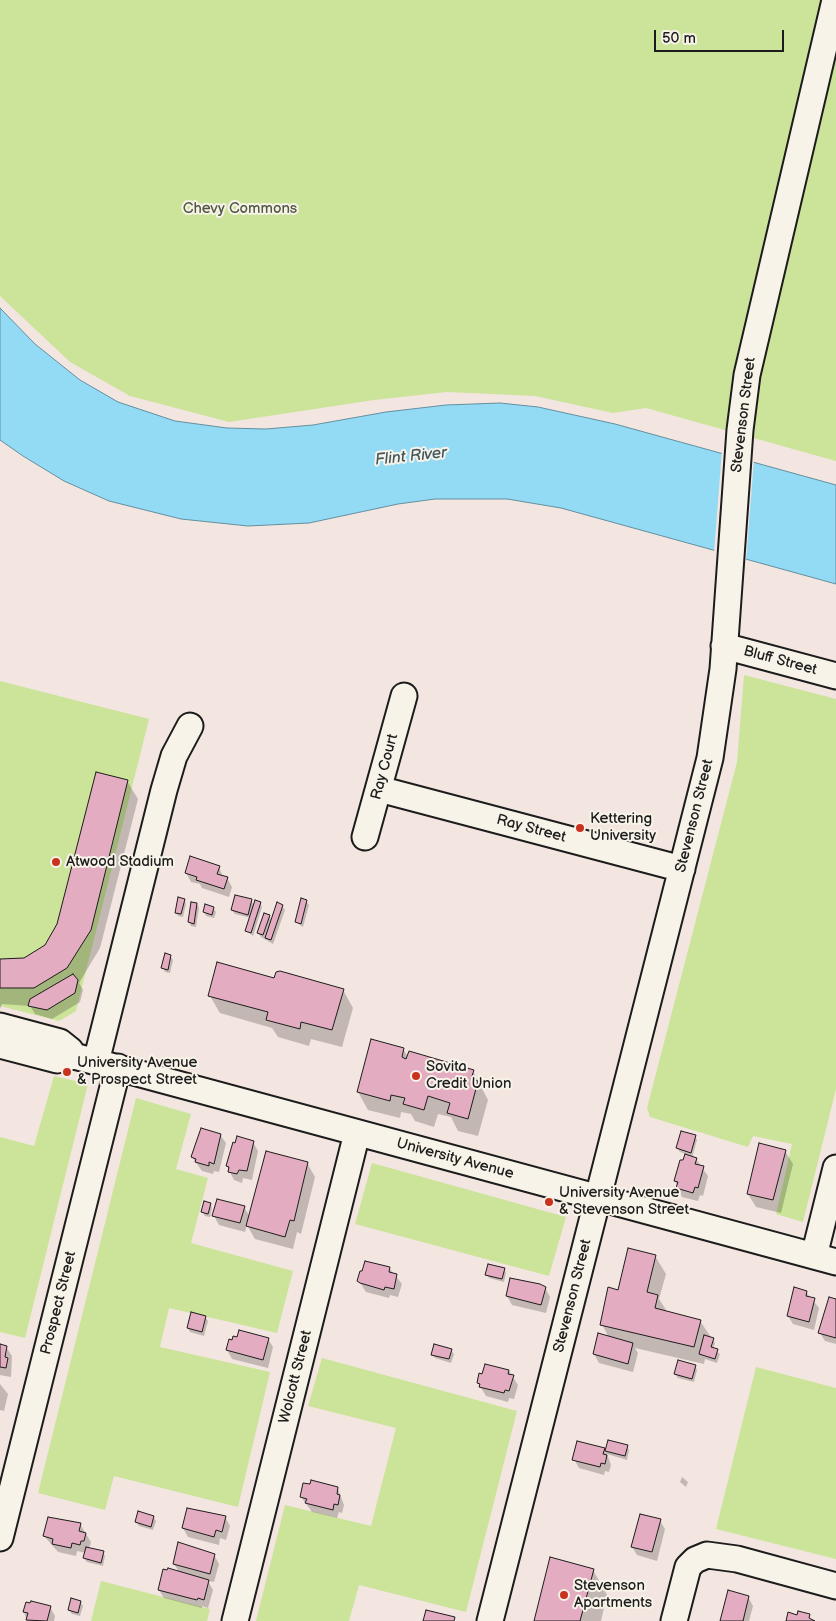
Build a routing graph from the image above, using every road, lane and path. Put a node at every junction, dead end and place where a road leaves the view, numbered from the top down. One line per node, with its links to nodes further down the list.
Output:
1 (835, 0): 2 (street, Stevenson Street)
2 (724, 646): 3 (street, Bluff Street); 8 (street, Stevenson Street)
3 (836, 676)
4 (404, 696): 6 (street, Ray Court)
5 (190, 726): 11 (street, Prospect Street)
6 (379, 789): 7 (street, Ray Court); 8 (street, Ray Street)
7 (365, 838)
8 (682, 869): 14 (street, Stevenson Street)
9 (0, 1026): 11 (street, University Avenue)
10 (0, 1045): 11 (street, University Avenue)
11 (96, 1062): 12 (street, University Avenue); 16 (street, Prospect Street)
12 (357, 1133): 14 (street, University Avenue); 18 (street, Wolcott Street)
13 (836, 1168): 15 (street)
14 (599, 1198): 15 (street, University Avenue); 19 (street, Stevenson Street)
15 (825, 1259)
16 (0, 1538)
17 (836, 1586): 20 (street)
18 (235, 1621)
19 (490, 1621)
20 (674, 1621)

